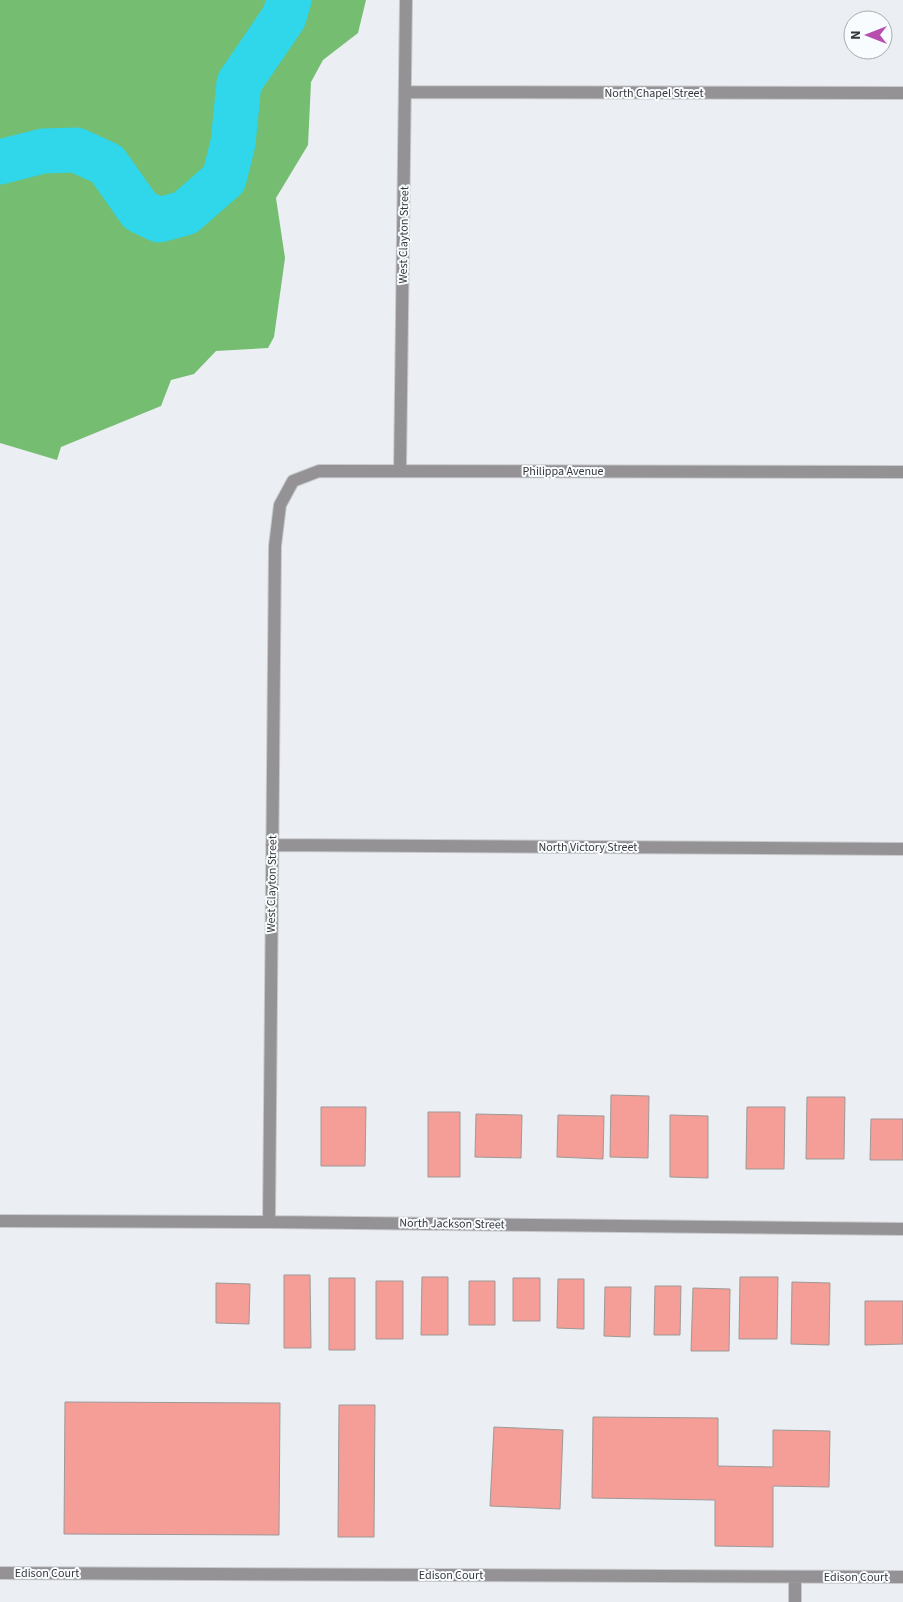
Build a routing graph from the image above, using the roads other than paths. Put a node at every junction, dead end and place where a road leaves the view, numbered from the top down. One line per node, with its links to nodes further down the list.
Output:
1 (406, 0): 2 (street, West Clayton Street)
2 (406, 92): 3 (street, North Chapel Street); 4 (street, West Clayton Street)
3 (903, 93)
4 (400, 471): 5 (street, Philippa Avenue); 6 (street, Philippa Avenue)
5 (903, 472)
6 (275, 546): 7 (street, West Clayton Street)
7 (272, 845): 8 (street, North Victory Street); 10 (street, West Clayton Street)
8 (903, 849)
9 (0, 1221): 10 (street, North Jackson Street)
10 (269, 1222): 11 (street, North Jackson Street)
11 (903, 1229)
12 (0, 1573): 13 (street, Edison Court)
13 (795, 1577): 14 (street, Edison Court); 15 (street)
14 (903, 1577)
15 (795, 1602)

